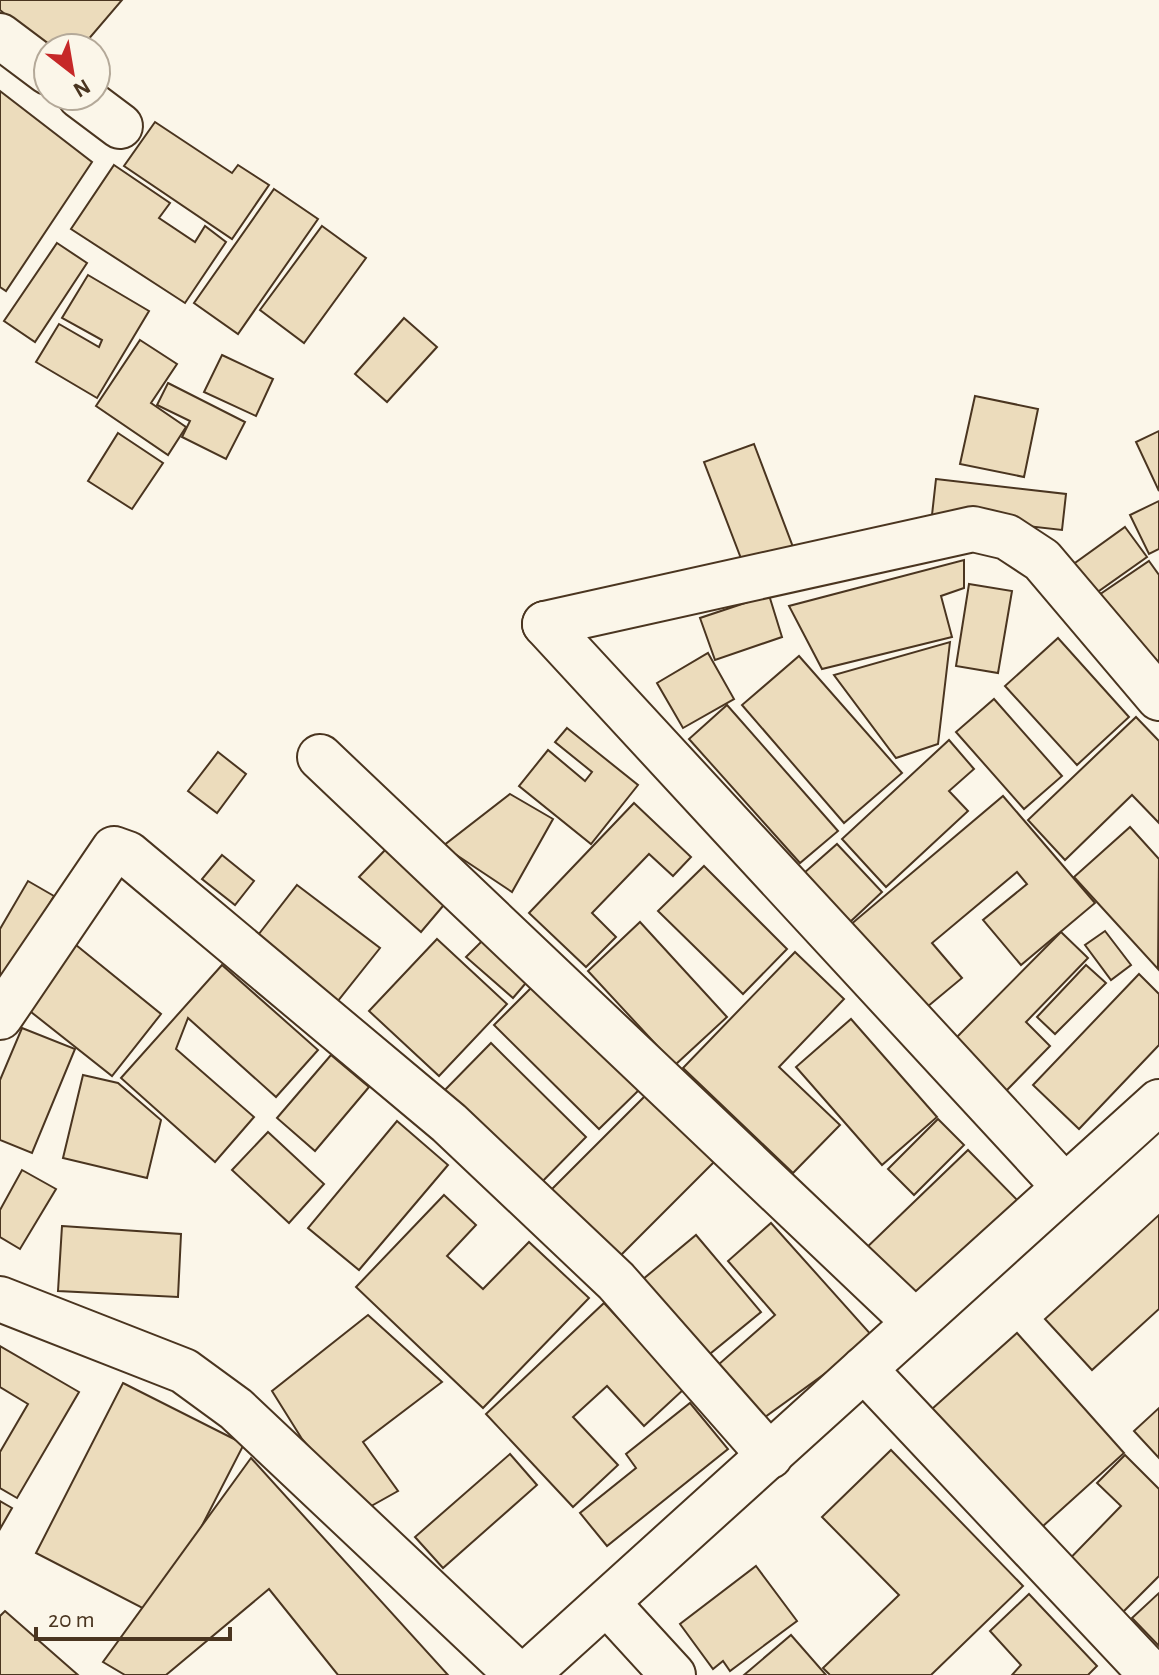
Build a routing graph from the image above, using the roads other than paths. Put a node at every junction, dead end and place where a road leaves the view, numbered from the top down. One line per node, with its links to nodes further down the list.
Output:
1 (0, 36): 2 (street)
2 (32, 60)
3 (101, 112): 4 (street)
4 (120, 126)
5 (1159, 698): 9 (street)
6 (320, 757): 11 (street)
7 (0, 1017): 13 (street)
8 (1159, 1102): 9 (street)
9 (1064, 1186): 11 (street)
10 (0, 1299): 15 (street)
11 (915, 1322): 12 (street)
12 (864, 1369): 13 (street); 18 (street)
13 (770, 1456): 14 (street)
14 (607, 1603): 16 (street); 17 (street)
15 (518, 1675)
16 (526, 1675)
17 (673, 1675)
18 (1152, 1675)

